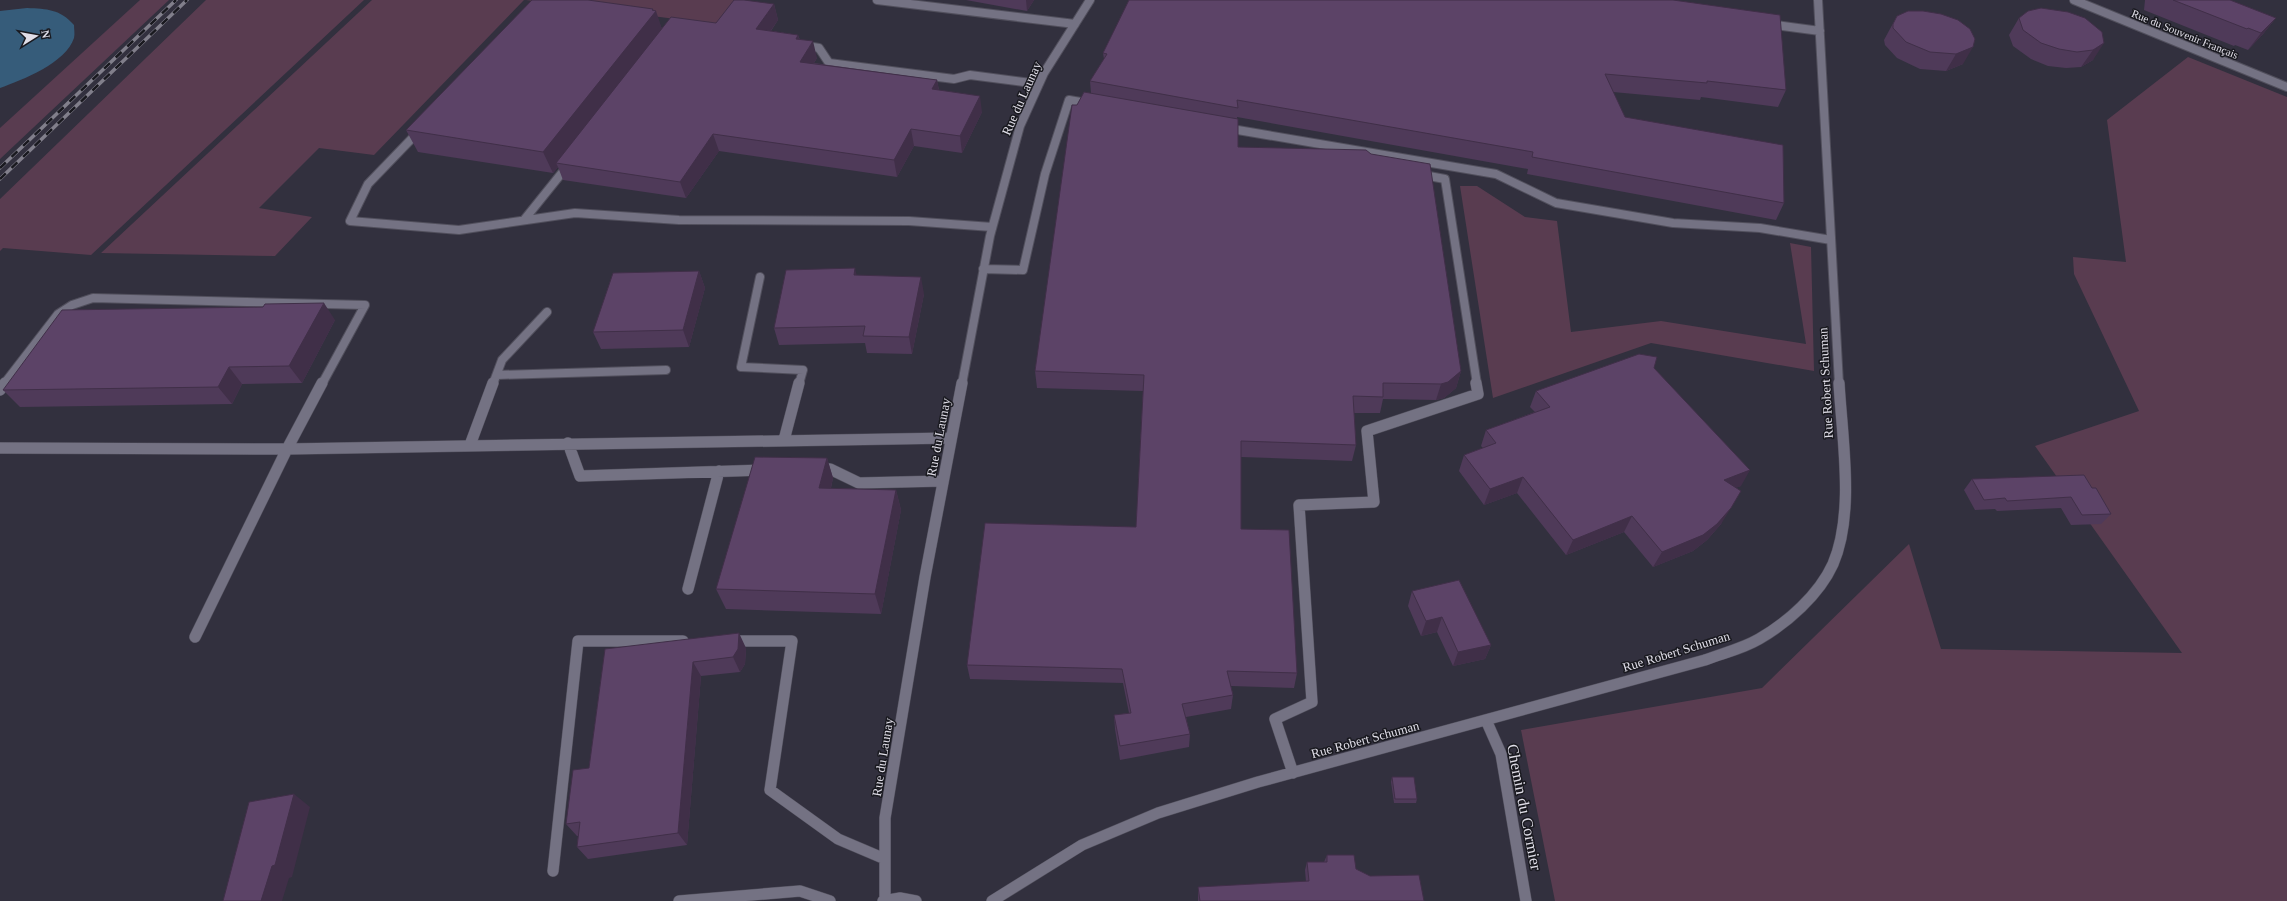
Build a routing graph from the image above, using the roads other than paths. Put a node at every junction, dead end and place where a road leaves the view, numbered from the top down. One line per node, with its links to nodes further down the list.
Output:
1 (877, 0): 6 (street)
2 (1090, 0): 6 (street, Rue du Launay)
3 (1818, 0): 7 (street, Rue Robert Schuman)
4 (2074, 0): 10 (street, Rue du Souvenir Français)
5 (1759, 22): 7 (street)
6 (1075, 24): 9 (street, Rue du Launay)
7 (1820, 31): 20 (street, Rue Robert Schuman)
8 (790, 44): 9 (street)
9 (1039, 84): 19 (street, Rue du Launay)
10 (2287, 87)
11 (1100, 105): 21 (street)
12 (428, 121): 18 (street)
13 (1217, 127): 14 (street)
14 (1359, 152): 16 (street); 20 (street)
15 (573, 158): 18 (street)
16 (1369, 165)
17 (1407, 172): 42 (street)
18 (524, 220): 19 (street)
19 (992, 227): 21 (street, Rue du Launay)
20 (1831, 240): 41 (street, Rue Robert Schuman)
21 (983, 268): 27 (street, Rue du Launay)
22 (760, 277): 28 (street)
23 (547, 312): 25 (street)
24 (666, 370): 25 (street)
25 (497, 375): 30 (street)
26 (0, 390): 32 (street)
27 (951, 438): 28 (street); 36 (street, Rue du Launay)
28 (784, 440): 29 (street)
29 (568, 443): 30 (street); 35 (street)
30 (470, 445): 32 (street)
31 (0, 448): 32 (street)
32 (287, 448): 38 (street)
33 (775, 470): 35 (street)
34 (806, 470): 36 (street)
35 (719, 471): 37 (street)
36 (943, 481): 43 (street, Rue du Launay)
37 (688, 589)
38 (195, 637)
39 (697, 641): 44 (street)
40 (721, 641): 43 (street)
41 (1486, 720): 42 (street, Rue Robert Schuman); 50 (street, Chemin du Cormier)
42 (1293, 773): 49 (street, Rue Robert Schuman)
43 (885, 859): 45 (street, Rue du Launay)
44 (553, 871)
45 (884, 900): 48 (street)
46 (679, 901): 47 (street)
47 (830, 901)
48 (916, 901)
49 (992, 901)
50 (1526, 901)

